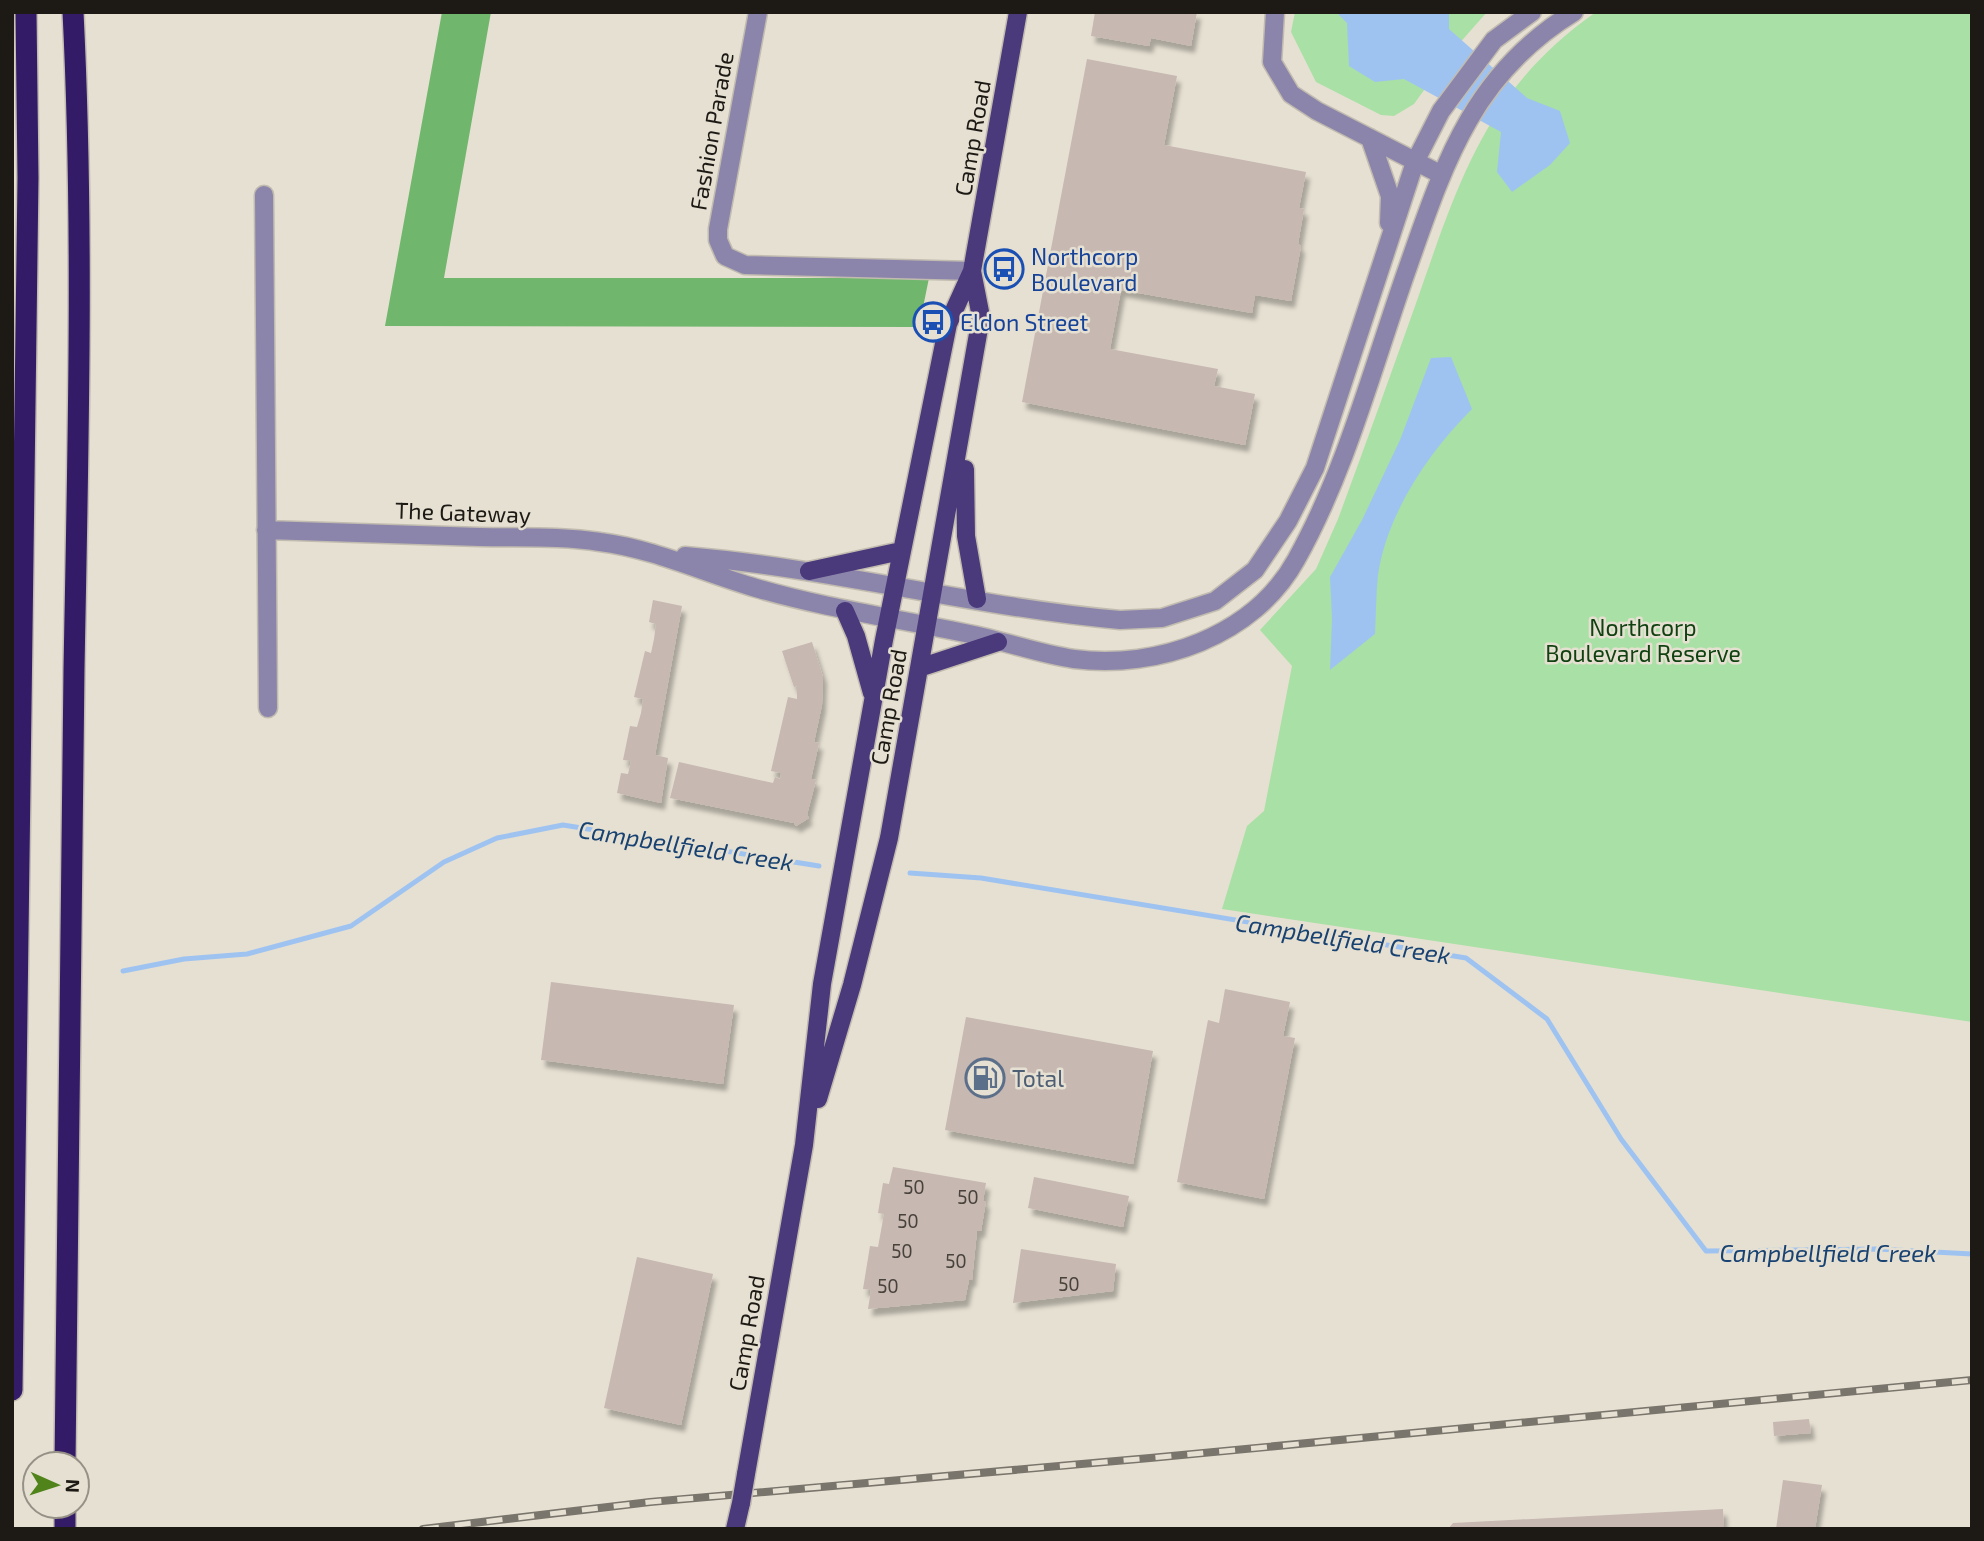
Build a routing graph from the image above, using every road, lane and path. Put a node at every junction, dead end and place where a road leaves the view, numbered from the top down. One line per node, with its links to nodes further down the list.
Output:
1 (26, 12): 30 (highway)
2 (73, 12): 31 (highway)
3 (758, 12): 13 (street, Fashion Parade)
4 (1018, 12): 13 (main road, Camp Road)
5 (1275, 12): 8 (street)
6 (1532, 12): 9 (street)
7 (1574, 12): 10 (street)
8 (1370, 138): 9 (street); 12 (street)
9 (1415, 162): 10 (street); 12 (street)
10 (1440, 174): 25 (street)
11 (264, 195): 15 (street)
12 (1388, 248): 21 (street)
13 (972, 271): 14 (main road, Camp Road); 16 (main road, Camp Road)
14 (964, 427): 20 (main road, Camp Road); 21 (main road)
15 (266, 530): 17 (street, The Gateway); 28 (street)
16 (901, 551): 18 (main road); 19 (main road, Camp Road)
17 (657, 554): 18 (street, The Gateway); 22 (street, The Gateway)
18 (809, 571): 19 (street, The Gateway)
19 (894, 586): 20 (street); 23 (main road, Camp Road)
20 (934, 592): 21 (street); 24 (main road, Camp Road)
21 (977, 599)
22 (845, 611): 23 (street, The Gateway); 27 (main road)
23 (888, 618): 24 (street); 27 (main road, Camp Road)
24 (928, 626): 25 (street); 26 (main road, Camp Road)
25 (998, 642): 26 (main road)
26 (919, 667): 29 (main road, Camp Road)
27 (873, 697): 29 (main road, Camp Road)
28 (268, 708)
29 (804, 1145): 32 (main road, Camp Road, bridge)
30 (12, 1390)
31 (65, 1450)
32 (735, 1529)

